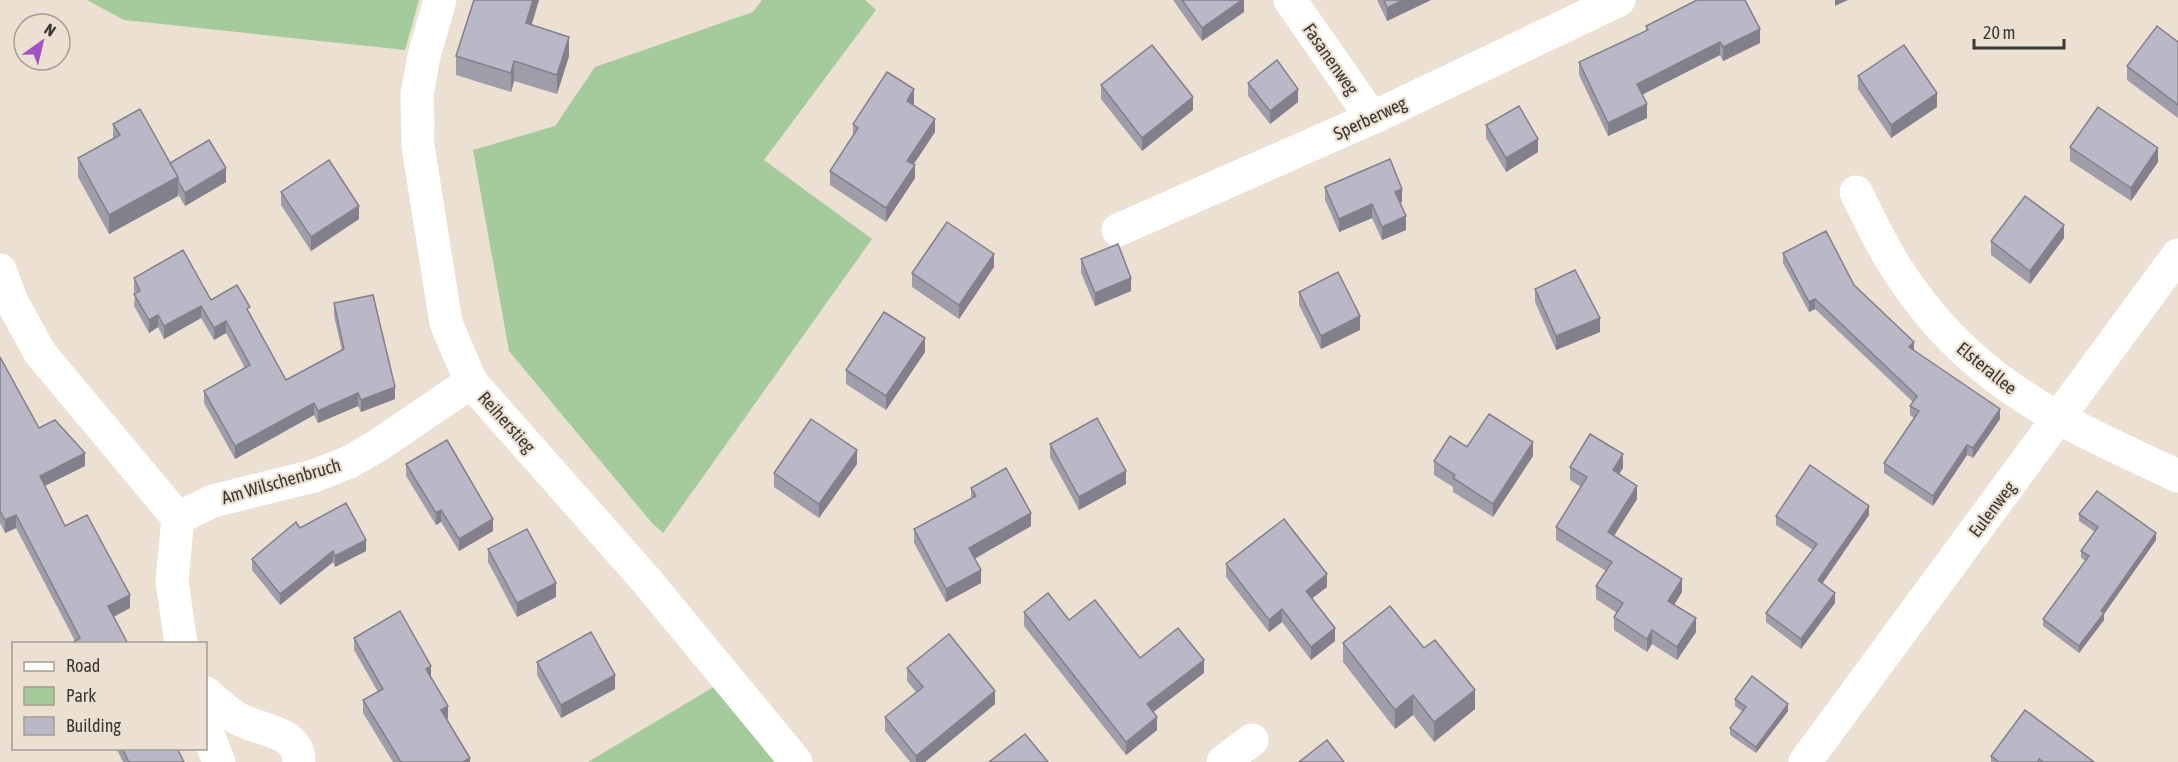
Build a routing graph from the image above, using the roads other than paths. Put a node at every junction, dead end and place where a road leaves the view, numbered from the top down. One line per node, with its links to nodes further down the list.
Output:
1 (440, 0): 9 (street, Reiherstieg)
2 (1290, 0): 4 (street, Fasanenweg)
3 (1619, 0): 4 (street, Sperberweg)
4 (1372, 118): 6 (street, Sperberweg)
5 (1856, 192): 10 (street, Elsterallee)
6 (1118, 230)
7 (2178, 255): 10 (street, Eulenweg)
8 (0, 270): 12 (street)
9 (471, 382): 12 (street, Am Wilschenbruch); 19 (street, Reiherstieg)
10 (2059, 420): 11 (street, Elsterallee); 21 (street, Eulenweg)
11 (2178, 476)
12 (178, 518): 13 (street)
13 (181, 642)
14 (207, 694): 18 (street)
15 (207, 732): 17 (street)
16 (1251, 740): 20 (street)
17 (219, 762)
18 (298, 762)
19 (796, 762)
20 (1223, 762)
21 (1805, 762)

